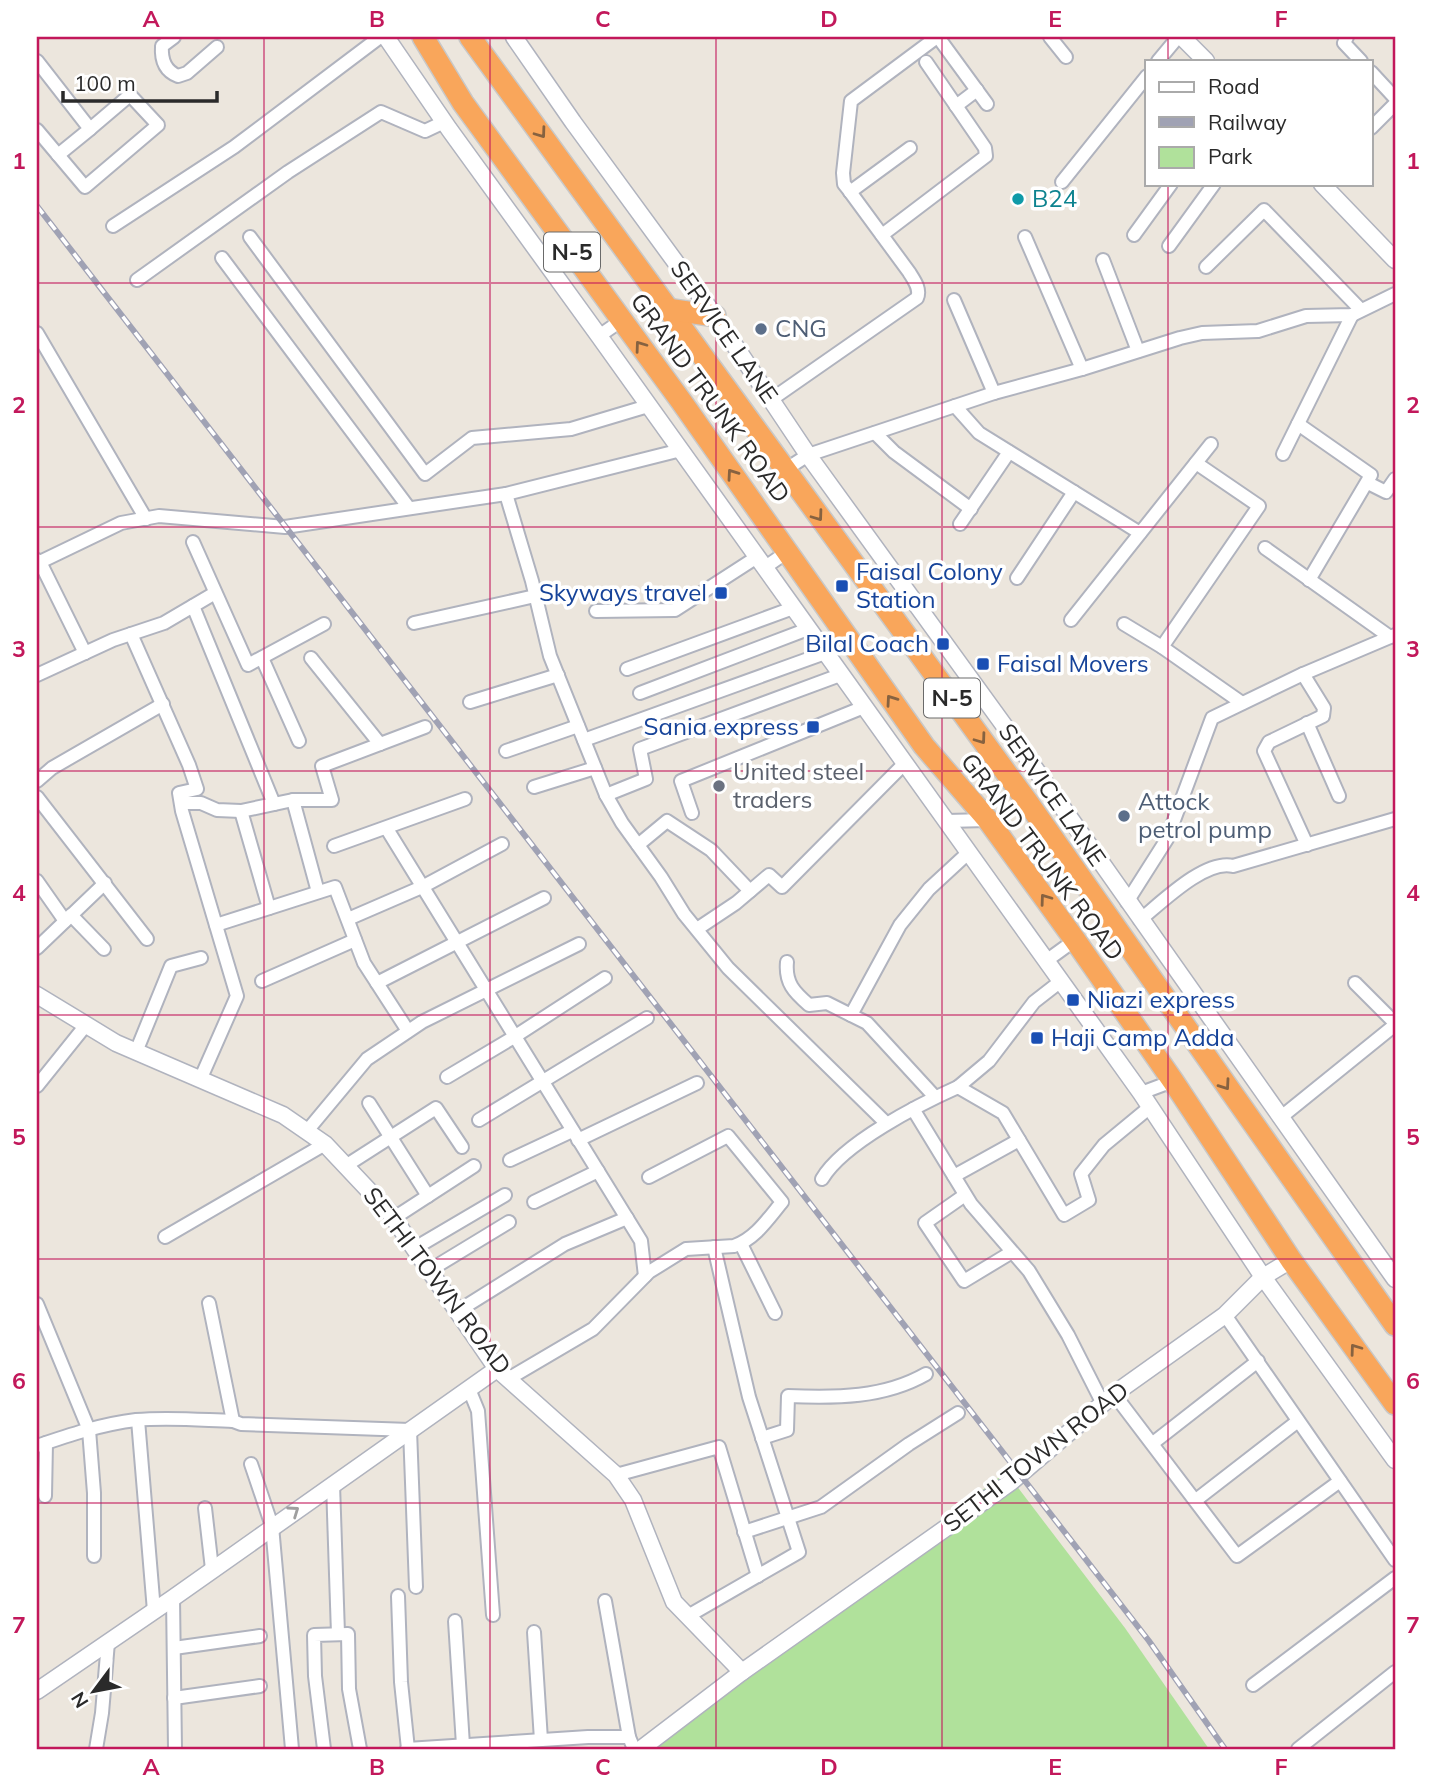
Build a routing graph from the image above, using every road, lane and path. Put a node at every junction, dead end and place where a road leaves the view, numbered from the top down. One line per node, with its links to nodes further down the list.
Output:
1 (174, 37): 13 (street)
2 (380, 37): 40 (street)
3 (386, 37): 29 (street)
4 (414, 37): 25 (highway)
5 (423, 37): 25 (highway, GRAND TRUNK ROAD / N-5)
6 (470, 37): 21 (highway, GRAND TRUNK ROAD / N-5)
7 (478, 37): 21 (highway)
8 (514, 37): 55 (street, SERVICE LANE)
9 (938, 37): 23 (street); 39 (street)
10 (1050, 37): 14 (street)
11 (1180, 37): 15 (street); 16 (street)
12 (1347, 37): 17 (street)
13 (217, 47)
14 (1066, 57)
15 (1159, 60)
16 (1205, 60)
17 (1360, 60)
18 (37, 61): 31 (street)
19 (926, 62): 28 (street)
20 (1372, 73): 24 (street)
21 (501, 78): 53 (highway, GRAND TRUNK ROAD / N-5, one-way to 53)
22 (1145, 78): 35 (street)
23 (977, 90): 26 (street); 28 (street)
24 (1395, 98)
25 (463, 103): 56 (highway, GRAND TRUNK ROAD / N-5)
26 (987, 104)
27 (1395, 104): 30 (street)
28 (956, 106): 41 (street)
29 (444, 121): 50 (street); 58 (street)
30 (1372, 127)
31 (90, 129): 34 (street); 34 (street)
32 (37, 130): 34 (street)
33 (910, 148): 39 (street)
34 (58, 156)
35 (1062, 182)
36 (1170, 186): 42 (street)
37 (1213, 186): 45 (street)
38 (1324, 186): 48 (street)
39 (850, 192): 41 (street)
40 (113, 226)
41 (882, 235): 62 (street)
42 (1134, 235)
43 (250, 237): 63 (street)
44 (1025, 237): 60 (street)
45 (1169, 246)
46 (222, 258): 78 (street)
47 (1103, 260): 59 (street)
48 (1395, 260)
49 (1206, 267): 54 (street)
50 (137, 279)
51 (1395, 294): 54 (street)
52 (954, 300): 61 (street)
53 (667, 309): 55 (highway); 73 (highway, GRAND TRUNK ROAD / N-5)
54 (1356, 313): 59 (street); 65 (street)
55 (715, 316): 62 (street, SERVICE LANE)
56 (622, 320): 58 (street); 85 (highway, GRAND TRUNK ROAD / N-5, one-way to 56)
57 (37, 333): 80 (street)
58 (599, 336): 63 (street)
59 (1138, 351): 60 (street)
60 (1082, 369): 61 (street)
61 (994, 393): 64 (street)
62 (772, 400): 71 (street, SERVICE LANE)
63 (648, 406): 68 (street)
64 (956, 406): 66 (street); 69 (street)
65 (1298, 424): 70 (street); 75 (street)
66 (875, 433): 71 (street); 79 (street)
67 (1211, 444): 72 (street)
68 (681, 450): 77 (street); 87 (street)
69 (1009, 452): 76 (street); 79 (street)
70 (1283, 454)
71 (808, 455): 73 (street); 129 (street, SERVICE LANE)
72 (1196, 463): 82 (street); 102 (street)
73 (785, 470): 135 (highway, GRAND TRUNK ROAD / N-5, one-way to 135)
74 (1395, 479): 75 (street)
75 (1368, 483): 89 (street)
76 (1074, 492): 82 (street); 88 (street)
77 (506, 494): 78 (street); 91 (street)
78 (409, 508): 80 (street)
79 (971, 509): 81 (street)
80 (146, 519): 86 (street)
81 (960, 524)
82 (1140, 533): 95 (street)
83 (193, 542): 90 (street)
84 (1265, 548): 89 (street)
85 (787, 552): 87 (street); 123 (highway, GRAND TRUNK ROAD / N-5, one-way to 85)
86 (38, 561): 103 (street)
87 (760, 563): 93 (street); 94 (street)
88 (1017, 578)
89 (1309, 580): 101 (street)
90 (215, 593): 92 (street); 105 (street)
91 (535, 596): 97 (street); 111 (street)
92 (193, 606): 100 (street); 137 (street)
93 (793, 608): 99 (street); 107 (street)
94 (596, 611)
95 (1071, 620)
96 (324, 624): 105 (street)
97 (414, 624)
98 (1124, 624): 102 (street)
99 (808, 629): 104 (street); 112 (street)
100 (131, 634): 103 (street); 115 (street)
101 (1393, 636): 108 (street)
102 (1162, 647): 114 (street)
103 (86, 653): 109 (street)
104 (825, 653): 110 (street); 120 (street)
105 (262, 658): 121 (street)
106 (311, 658): 122 (street)
107 (627, 669)
108 (1303, 674): 114 (street); 117 (street)
109 (37, 675)
110 (840, 675): 116 (street); 130 (street)
111 (558, 676): 113 (street); 118 (street)
112 (640, 692)
113 (470, 702)
114 (1242, 703): 155 (street)
115 (163, 704): 127 (street); 136 (street)
116 (864, 707): 126 (street); 139 (street)
117 (1307, 723): 131 (street); 146 (street)
118 (578, 726): 120 (street); 124 (street)
119 (425, 727): 122 (street)
120 (584, 740): 125 (street)
121 (299, 741)
122 (380, 744): 134 (street)
123 (924, 746): 126 (street); 141 (highway, GRAND TRUNK ROAD / N-5)
124 (506, 751)
125 (595, 768): 128 (street); 130 (street)
126 (907, 769): 142 (street); 152 (street)
127 (37, 781)
128 (534, 787)
129 (1051, 793): 135 (street); 155 (street, SERVICE LANE)
130 (606, 795): 145 (street)
131 (1339, 796)
132 (37, 797): 150 (street)
133 (465, 799): 143 (street)
134 (293, 800): 137 (street); 153 (street)
135 (1026, 800): 222 (highway, GRAND TRUNK ROAD / N-5, one-way to 222)
136 (181, 803): 138 (street); 160 (street)
137 (274, 804): 138 (street)
138 (241, 811): 156 (street)
139 (692, 813)
140 (1395, 819): 146 (street)
141 (988, 820): 142 (street); 164 (highway, GRAND TRUNK ROAD / N-5, one-way to 141)
142 (946, 821): 148 (street)
143 (387, 829): 147 (street); 151 (street)
144 (502, 845): 151 (street)
145 (638, 845): 152 (street); 161 (street)
146 (1307, 845): 159 (street)
147 (334, 846)
148 (968, 853): 170 (street); 179 (street)
149 (37, 881): 157 (street)
150 (105, 883): 157 (street); 162 (street)
151 (422, 887): 158 (street); 165 (street)
152 (750, 891): 161 (street)
153 (318, 892): 156 (street); 158 (street)
154 (544, 898): 165 (street)
155 (1127, 902): 159 (street, SERVICE LANE)
156 (269, 908): 160 (street)
157 (68, 918): 167 (street); 168 (street)
158 (348, 919): 163 (street)
159 (1140, 920): 198 (street, SERVICE LANE)
160 (216, 925): 187 (street)
161 (697, 929): 200 (street)
162 (147, 939)
163 (355, 940): 173 (street); 175 (street)
164 (1075, 940): 170 (street); 189 (highway, GRAND TRUNK ROAD / N-5)
165 (457, 943): 175 (street); 177 (street)
166 (579, 944): 177 (street)
167 (37, 948)
168 (104, 949)
169 (201, 958): 185 (street)
170 (1046, 961): 174 (street)
171 (787, 962): 179 (street)
172 (606, 978): 184 (street)
173 (262, 981)
174 (1060, 981): 192 (street); 193 (street)
175 (377, 983): 183 (street)
176 (1355, 983): 181 (street)
177 (485, 988): 183 (street); 184 (street)
178 (37, 995): 182 (street, SETHI TOWN ROAD)
179 (851, 1015): 194 (street)
180 (647, 1018): 188 (street)
181 (1395, 1024): 198 (street)
182 (86, 1025): 185 (street, SETHI TOWN ROAD); 191 (street)
183 (408, 1031): 201 (street)
184 (514, 1037): 186 (street); 188 (street)
185 (136, 1052): 187 (street, SETHI TOWN ROAD)
186 (447, 1077)
187 (200, 1080): 201 (street, SETHI TOWN ROAD)
188 (542, 1081): 199 (street); 202 (street)
189 (1173, 1081): 193 (street); 228 (highway, GRAND TRUNK ROAD / N-5)
190 (697, 1083): 202 (street)
191 (37, 1086)
192 (958, 1087): 194 (street); 204 (street)
193 (1140, 1093): 196 (street)
194 (936, 1097): 197 (street)
195 (369, 1103): 203 (street)
196 (1150, 1107): 204 (street); 231 (street)
197 (913, 1109): 200 (street); 211 (street)
198 (1280, 1118): 221 (street, SERVICE LANE)
199 (479, 1120)
200 (886, 1123): 213 (street)
201 (307, 1131): 205 (street, SETHI TOWN ROAD)
202 (575, 1135): 207 (street); 210 (street)
203 (390, 1137): 206 (street); 208 (street); 216 (street)
204 (1019, 1140): 211 (street)
205 (325, 1144): 208 (street, SETHI TOWN ROAD); 223 (street)
206 (462, 1147)
207 (510, 1160)
208 (347, 1165): 218 (street, SETHI TOWN ROAD)
209 (474, 1166): 216 (street)
210 (598, 1171): 217 (street); 219 (street)
211 (954, 1176): 215 (street)
212 (649, 1177): 224 (street)
213 (822, 1179)
214 (505, 1195): 226 (street)
215 (965, 1195): 227 (street); 227 (street)
216 (428, 1196): 218 (street)
217 (534, 1202)
218 (394, 1218): 226 (street, SETHI TOWN ROAD)
219 (627, 1218): 230 (street); 235 (street)
220 (509, 1222): 229 (street)
221 (1358, 1227): 222 (street); 232 (street, SERVICE LANE)
222 (1329, 1233): 238 (highway, GRAND TRUNK ROAD / N-5)
223 (165, 1237)
224 (741, 1244): 225 (street); 236 (street)
225 (714, 1247): 230 (street); 251 (street)
226 (415, 1248): 229 (street, SETHI TOWN ROAD)
227 (1012, 1252): 243 (street)
228 (1291, 1261): 231 (street, SETHI TOWN ROAD); 244 (highway, GRAND TRUNK ROAD / N-5, one-way to 228)
229 (430, 1270): 235 (street, SETHI TOWN ROAD)
230 (645, 1276): 240 (street)
231 (1263, 1278): 237 (street, SETHI TOWN ROAD); 254 (street)
232 (1395, 1279)
233 (209, 1303): 247 (street)
234 (37, 1304): 249 (street)
235 (458, 1311): 240 (street, SETHI TOWN ROAD)
236 (775, 1313)
237 (1225, 1315): 239 (street); 243 (street, SETHI TOWN ROAD)
238 (1395, 1325)
239 (1258, 1361): 248 (street); 252 (street)
240 (503, 1374): 242 (street); 256 (street, SETHI TOWN ROAD)
241 (926, 1374): 251 (street)
242 (469, 1389): 250 (street); 275 (street)
243 (1108, 1399): 252 (street); 283 (street, SETHI TOWN ROAD)
244 (1395, 1404)
245 (957, 1413): 262 (street)
246 (138, 1420): 247 (street); 249 (street); 274 (street)
247 (233, 1421): 250 (street)
248 (1298, 1421): 257 (street); 260 (street)
249 (89, 1430): 253 (street); 265 (street)
250 (410, 1430): 258 (street); 270 (street)
251 (762, 1438): 262 (street)
252 (1153, 1443): 260 (street)
253 (41, 1445): 259 (street)
254 (1395, 1460)
255 (251, 1464): 263 (street)
256 (616, 1475): 264 (street); 276 (street, SETHI TOWN ROAD)
257 (1339, 1481): 260 (street); 266 (street)
258 (333, 1484): 263 (street, one-way to 258); 279 (street)
259 (46, 1496)
260 (1196, 1500)
261 (205, 1508): 267 (street)
262 (788, 1519): 264 (street); 268 (street)
263 (272, 1527): 267 (street); 296 (street)
264 (744, 1532): 268 (street)
265 (94, 1556)
266 (1395, 1560)
267 (212, 1569): 272 (street)
268 (758, 1576): 276 (street)
269 (1395, 1578): 285 (street)
270 (416, 1587)
271 (398, 1596): 299 (street)
272 (173, 1598): 274 (street); 282 (street)
273 (605, 1601): 291 (street)
274 (154, 1611): 281 (street)
275 (493, 1615)
276 (688, 1616): 283 (street, SETHI TOWN ROAD)
277 (454, 1621): 293 (street)
278 (534, 1632): 290 (street)
279 (338, 1634): 297 (street); 298 (street)
280 (260, 1636): 282 (street)
281 (108, 1642): 287 (street); 294 (street)
282 (174, 1648): 288 (street)
283 (742, 1672): 301 (street, SETHI TOWN ROAD)
284 (1395, 1672): 302 (street)
285 (1253, 1685)
286 (260, 1686): 288 (street)
287 (37, 1691)
288 (174, 1698): 295 (street)
289 (588, 1737): 290 (street); 291 (street); 300 (street)
290 (541, 1740): 292 (street)
291 (631, 1743)
292 (521, 1745): 293 (street)
293 (469, 1746): 299 (street)
294 (96, 1749)
295 (175, 1749)
296 (292, 1749)
297 (324, 1749)
298 (360, 1749)
299 (408, 1749)
300 (581, 1749)
301 (641, 1749)
302 (1298, 1749)

